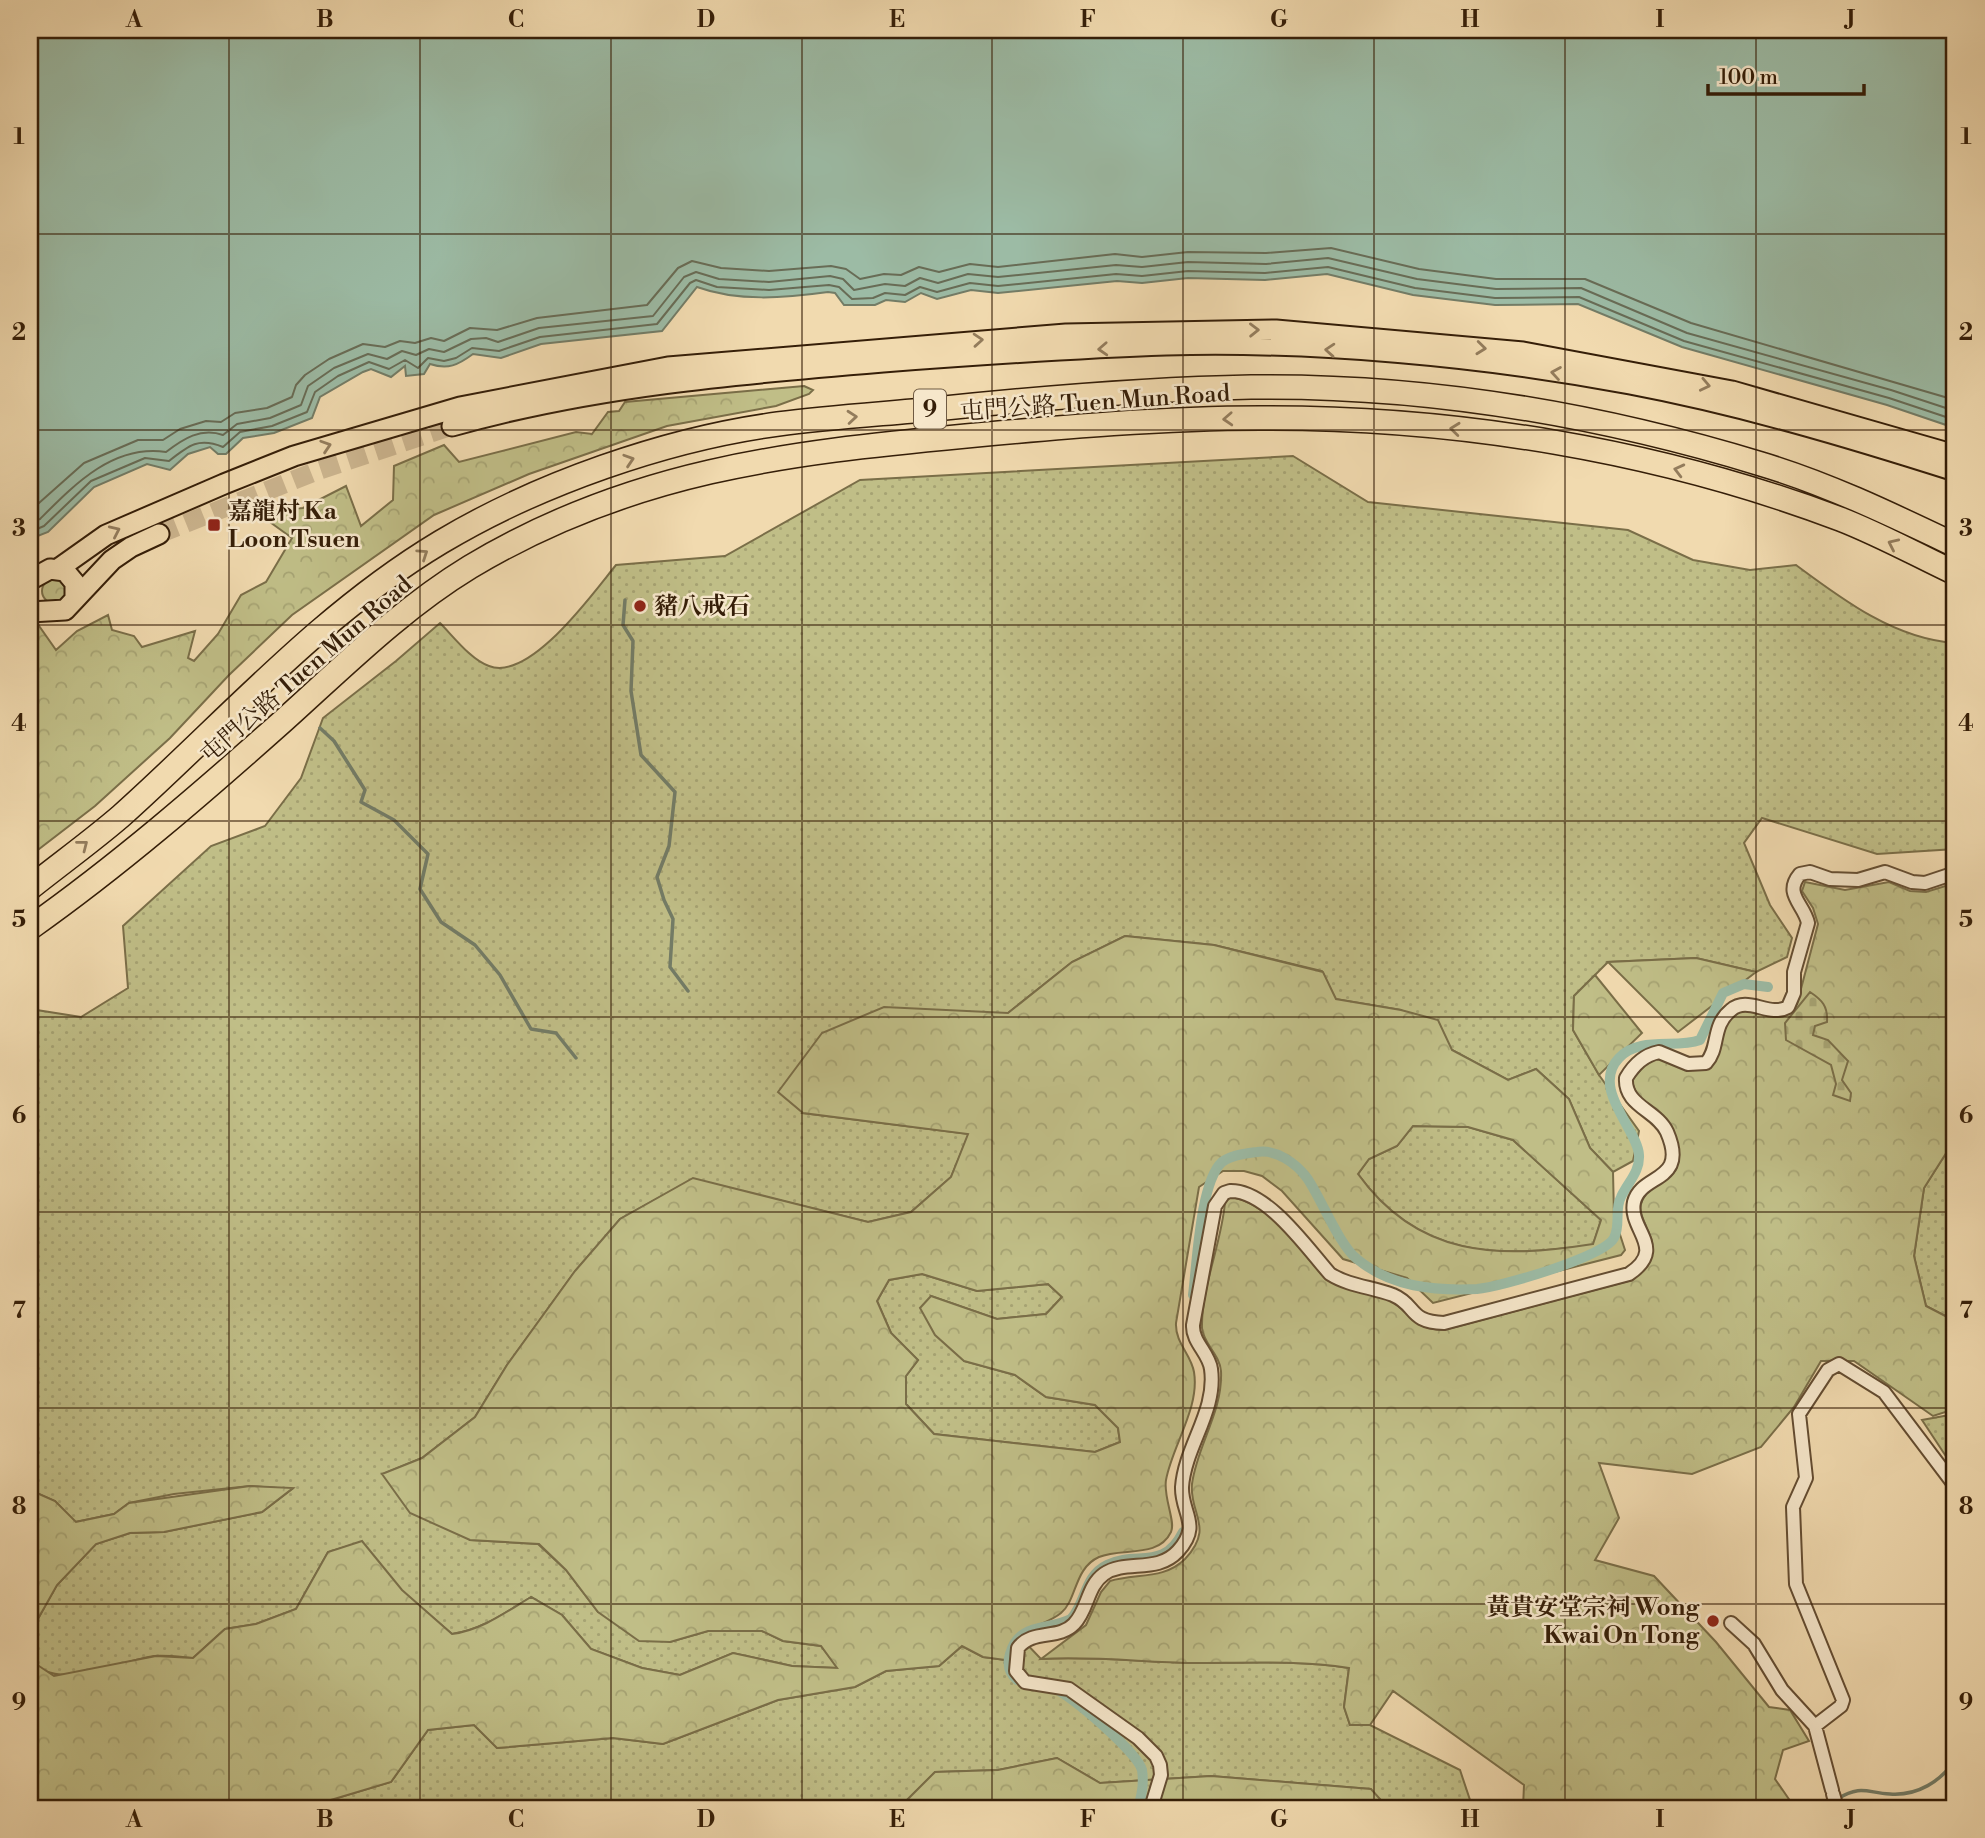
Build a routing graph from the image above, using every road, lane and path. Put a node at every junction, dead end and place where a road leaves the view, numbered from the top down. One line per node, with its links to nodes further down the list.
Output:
1 (813, 360): 2 (main road); 3 (main road, one-way to 3); 4 (main road, one-way to 1); 7 (main road, one-way to 1)
2 (452, 426)
3 (1955, 455)
4 (1955, 471)
5 (159, 534): 10 (main road)
6 (1955, 545): 13 (highway, 屯門公路 Tuen Mun Road / 9, one-way to 6)
7 (58, 569): 9 (main road); 10 (main road)
8 (1955, 573): 14 (highway, 屯門公路 Tuen Mun Road / 9, one-way to 14)
9 (33, 578): 11 (main road)
10 (75, 598): 11 (main road)
11 (37, 611)
12 (1955, 873): 18 (street)
13 (30, 888)
14 (30, 928)
15 (1955, 1486): 17 (street)
16 (1731, 1623): 17 (street)
17 (1815, 1727): 19 (street)
18 (1151, 1808)
19 (1837, 1808)

